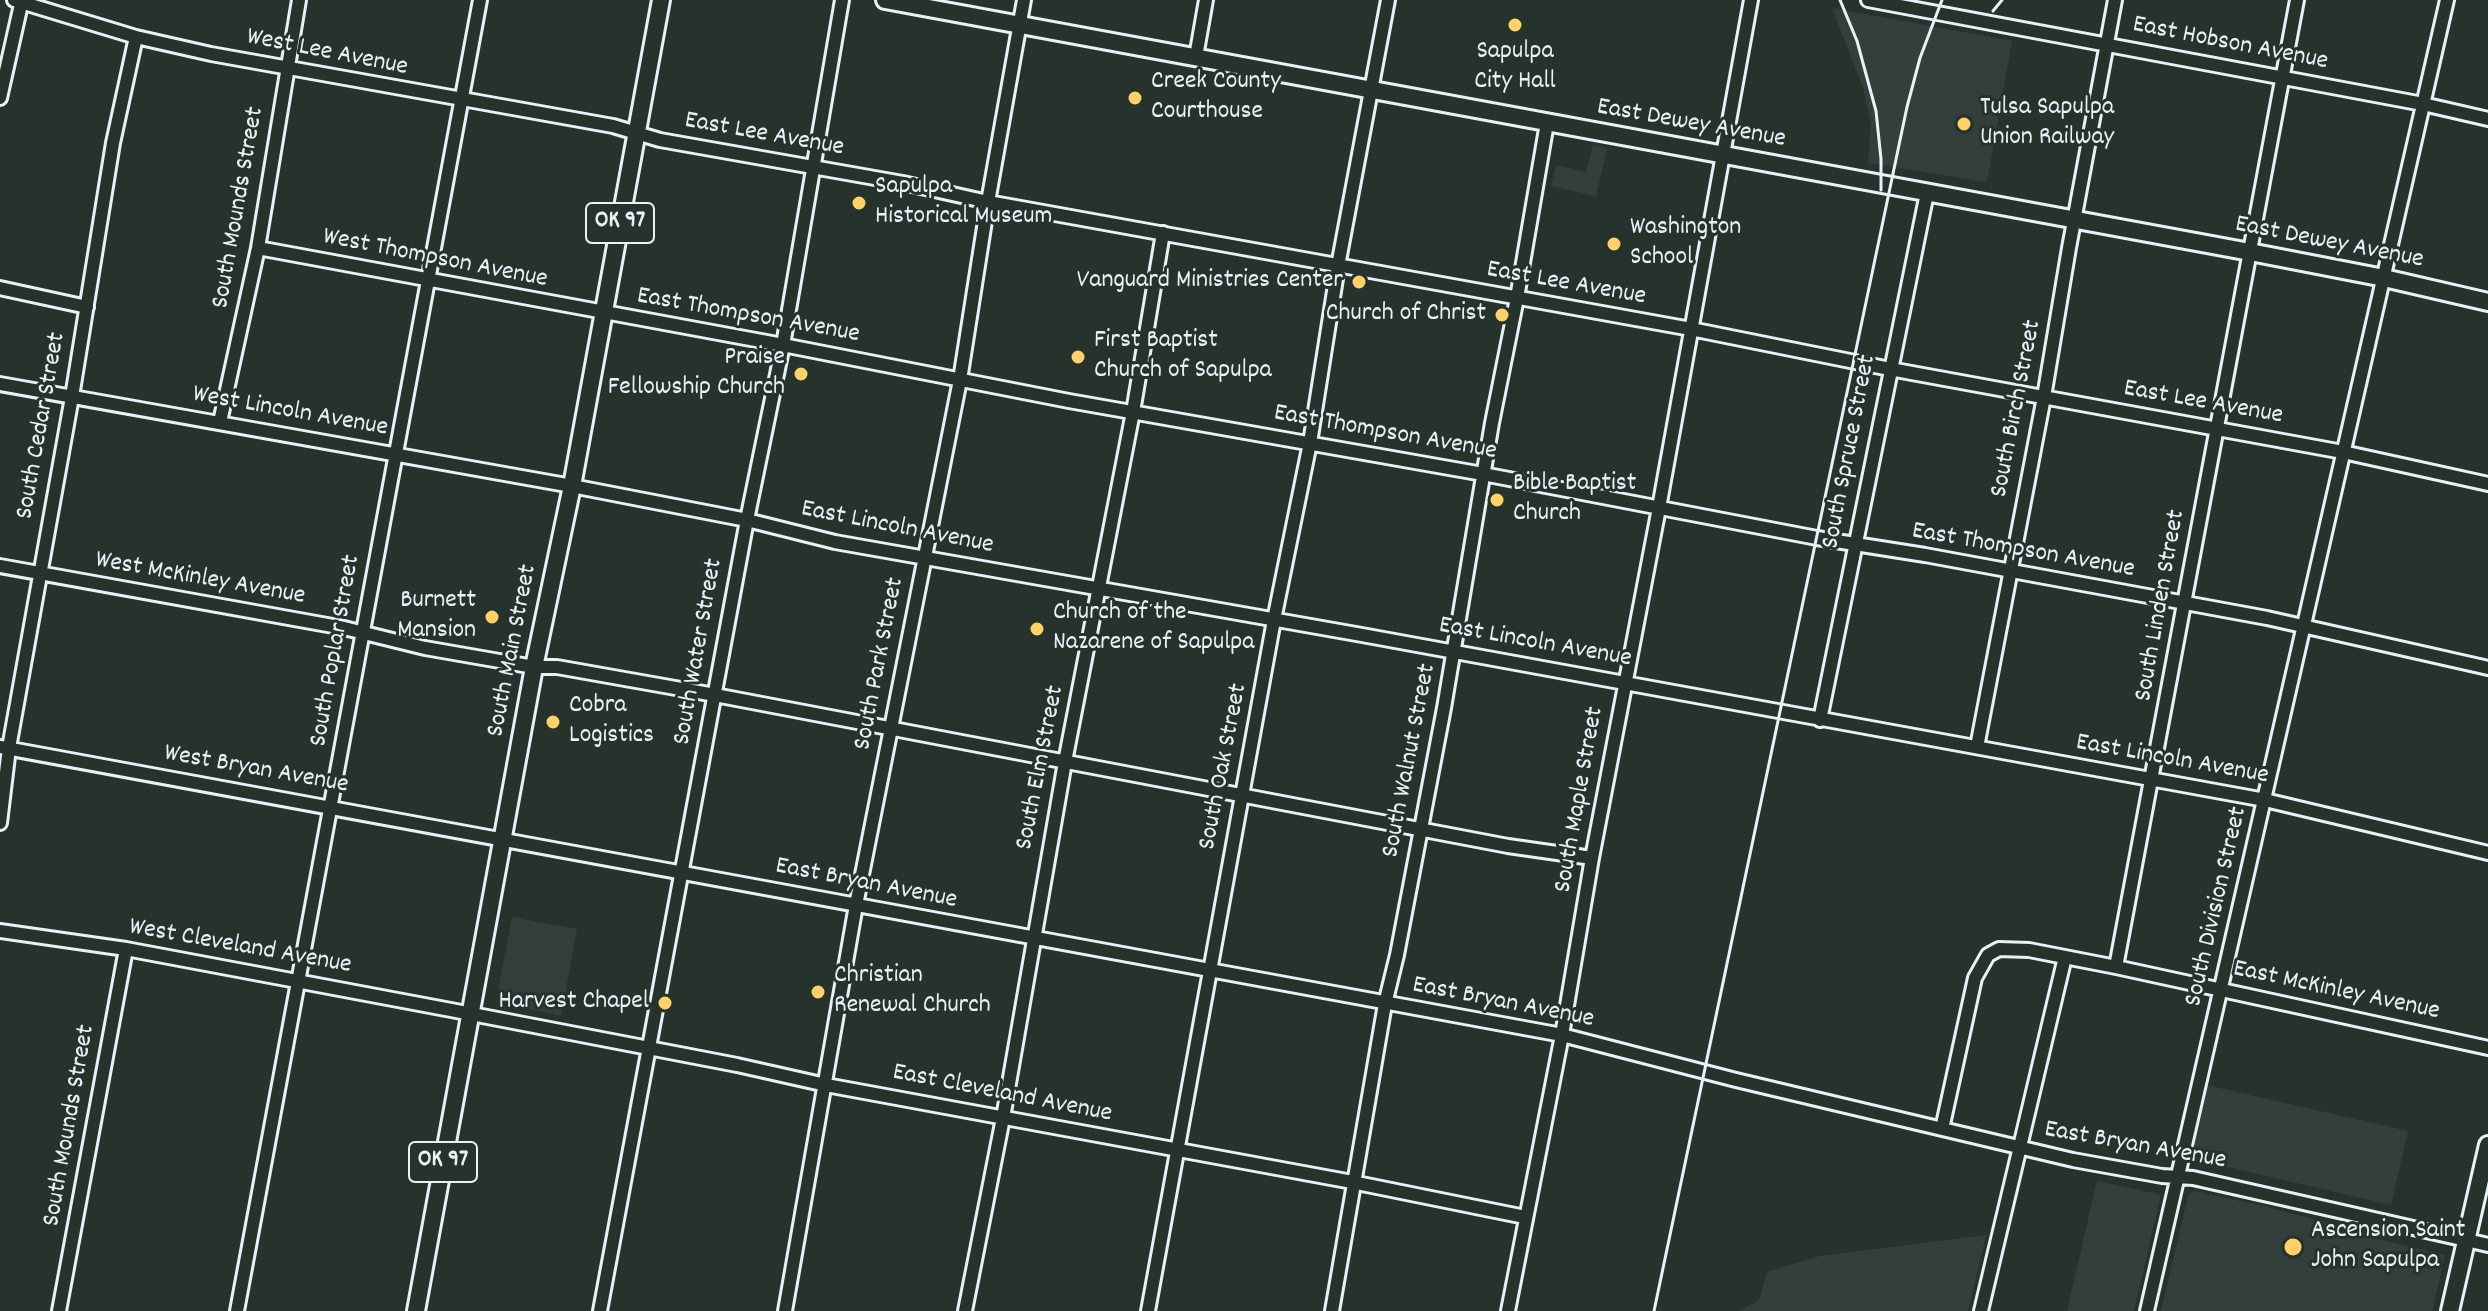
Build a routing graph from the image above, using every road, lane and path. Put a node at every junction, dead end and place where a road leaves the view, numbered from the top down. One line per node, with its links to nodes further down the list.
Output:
1 (19, 0): 16 (street, West Lee Avenue); 22 (street)
2 (299, 0): 19 (street, South Mounds Street)
3 (480, 0): 23 (street, South Poplar Street)
4 (661, 0): 27 (main road, South Main Street / OK 97)
5 (842, 0): 29 (street, South Water Street)
6 (885, 0): 15 (main road, East Dewey Avenue)
7 (1024, 0): 15 (street, South Park Street)
8 (1206, 0): 18 (street)
9 (1388, 0): 21 (street, South Oak Street)
10 (1751, 0): 28 (street, South Maple Street)
11 (1868, 0): 17 (street, East Hobson Avenue)
12 (2115, 0): 17 (street, South Birch Street)
13 (2297, 0): 20 (street, South Linden Street)
14 (2447, 0): 24 (street, South Division Street)
15 (1020, 25): 18 (main road, East Dewey Avenue); 31 (street, South Park Street)
16 (136, 37): 19 (street, West Lee Avenue); 42 (street, South Cedar Street)
17 (2107, 44): 20 (street, East Hobson Avenue); 32 (street, South Birch Street)
18 (1196, 57): 21 (main road, East Dewey Avenue)
19 (287, 68): 23 (street, West Lee Avenue); 34 (street, South Mounds Street)
20 (2281, 79): 24 (street, East Hobson Avenue); 35 (street, South Linden Street)
21 (1371, 90): 26 (main road, East Dewey Avenue); 36 (street, South Oak Street)
22 (0, 98)
23 (461, 100): 27 (street, West Lee Avenue); 38 (street, South Poplar Street)
24 (2423, 104): 25 (street, East Hobson Avenue); 37 (street, South Division Street)
25 (2488, 119)
26 (1547, 123): 28 (main road, East Dewey Avenue); 40 (street, South Walnut Street)
27 (636, 133): 29 (street, East Lee Avenue); 43 (main road, South Main Street / OK 97)
28 (1723, 156): 30 (main road, East Dewey Avenue); 44 (street, South Maple Street)
29 (813, 166): 31 (street, East Lee Avenue); 45 (street, South Water Street)
30 (1927, 193): 32 (main road, East Dewey Avenue); 46 (street, South Spruce Street)
31 (988, 202): 33 (street, East Lee Avenue); 47 (street, South Park Street)
32 (2074, 220): 35 (main road, East Dewey Avenue); 50 (street, South Birch Street)
33 (1163, 233): 36 (street, East Lee Avenue); 51 (street, South Elm Street)
34 (258, 248): 38 (street, West Thompson Avenue); 52 (street, South Mounds Street)
35 (2250, 252): 37 (main road, East Dewey Avenue); 53 (street, South Linden Street)
36 (1338, 266): 40 (street, East Lee Avenue); 54 (street, South Oak Street)
37 (2384, 278): 41 (main road, East Dewey Avenue); 55 (street, South Division Street)
38 (430, 280): 43 (street, West Thompson Avenue); 56 (street, South Poplar Street)
39 (0, 288): 42 (street)
40 (1517, 298): 44 (street, East Lee Avenue); 57 (street, South Walnut Street)
41 (2488, 302)
42 (87, 307): 49 (street, South Cedar Street)
43 (604, 313): 45 (street, East Thompson Avenue); 59 (main road, South Main Street / OK 97)
44 (1691, 329): 46 (street, East Lee Avenue); 60 (street, South Maple Street)
45 (783, 345): 47 (street, East Thompson Avenue); 61 (street, South Water Street)
46 (1890, 369): 50 (street, East Lee Avenue); 62 (street, South Spruce Street)
47 (960, 380): 51 (street, East Thompson Avenue); 63 (street, South Park Street)
48 (0, 384): 49 (street, West Lincoln Avenue)
49 (72, 397): 52 (street, West Lincoln Avenue); 66 (street, South Cedar Street)
50 (2044, 397): 53 (street, East Lee Avenue); 65 (street, South Birch Street)
51 (1133, 412): 54 (street, East Thompson Avenue); 67 (street, South Elm Street)
52 (220, 422): 56 (street, West Lincoln Avenue)
53 (2217, 429): 55 (street, East Lee Avenue); 68 (street, South Linden Street)
54 (1310, 443): 57 (street, East Thompson Avenue); 69 (street, South Oak Street)
55 (2343, 452): 58 (street, East Lee Avenue); 70 (street, South Division Street)
56 (396, 454): 59 (street, West Lincoln Avenue); 71 (street, South Poplar Street)
57 (1483, 474): 60 (street, East Thompson Avenue); 72 (street, South Walnut Street)
58 (2488, 484)
59 (572, 486): 61 (street, East Lincoln Avenue); 73 (main road, South Main Street / OK 97)
60 (1659, 508): 62 (street, East Thompson Avenue); 75 (street, South Maple Street)
61 (747, 520): 63 (street, East Lincoln Avenue); 76 (street, South Water Street)
62 (1855, 545): 65 (street, East Thompson Avenue); 77 (street, South Spruce Street)
63 (924, 558): 67 (street, East Lincoln Avenue); 78 (street, South Park Street)
64 (0, 566): 66 (street, West McKinley Avenue)
65 (2010, 572): 68 (street, East Thompson Avenue); 80 (street, South Birch Street)
66 (39, 573): 71 (street, West McKinley Avenue); 79 (street, South Cedar Street)
67 (1100, 590): 69 (street, East Lincoln Avenue); 81 (street, South Elm Street)
68 (2185, 604): 70 (street, East Thompson Avenue); 82 (street, South Linden Street)
69 (1274, 620): 72 (street, East Lincoln Avenue); 83 (street, South Oak Street)
70 (2304, 626): 74 (street, East Thompson Avenue); 84 (street, South Division Street)
71 (361, 634): 73 (street, West McKinley Avenue); 85 (street, South Poplar Street)
72 (1453, 652): 75 (street, East Lincoln Avenue); 87 (street, South Walnut Street)
73 (534, 667): 76 (street); 88 (main road, South Main Street / OK 97)
74 (2488, 668)
75 (1625, 683): 77 (street, East Lincoln Avenue); 90 (street, South Maple Street)
76 (715, 695): 78 (street); 91 (street, South Water Street)
77 (1820, 720): 80 (street, East Lincoln Avenue)
78 (890, 730): 81 (street); 92 (street, South Park Street)
79 (5, 747): 85 (street, West Bryan Avenue); 86 (street, South Cedar Street)
80 (1977, 747): 82 (street, East Lincoln Avenue)
81 (1065, 762): 83 (street); 94 (street, South Elm Street)
82 (2152, 781): 84 (street, East Lincoln Avenue); 97 (street, South Linden Street)
83 (1242, 795): 87 (street); 98 (street, South Oak Street)
84 (2265, 800): 89 (street, East Lincoln Avenue); 100 (street, South Division Street)
85 (331, 806): 88 (street, West Bryan Avenue); 99 (street, South Poplar Street)
86 (0, 823)
87 (1421, 830): 90 (street); 101 (street, South Walnut Street)
88 (503, 838): 91 (street, East Bryan Avenue); 102 (main road, South Main Street / OK 97)
89 (2488, 853)
90 (1592, 858): 103 (street, South Maple Street)
91 (681, 871): 92 (street, East Bryan Avenue); 105 (street, South Water Street)
92 (856, 905): 94 (street, East Bryan Avenue); 106 (street, South Park Street)
93 (0, 931): 95 (street, West Cleveland Avenue)
94 (1033, 937): 98 (street, East Bryan Avenue); 107 (street, South Elm Street)
95 (126, 949): 99 (street, West Cleveland Avenue); 117 (street, South Mounds Street)
96 (2065, 957): 97 (street, East McKinley Avenue); 108 (street, East McKinley Avenue); 110 (street)
97 (2116, 967): 100 (street, East McKinley Avenue)
98 (1209, 970): 101 (street, East Bryan Avenue); 111 (street, South Oak Street)
99 (298, 982): 102 (street, West Cleveland Avenue); 118 (street, South Poplar Street)
100 (2221, 989): 104 (street, East McKinley Avenue); 112 (street, South Division Street)
101 (1385, 1004): 103 (street, East Bryan Avenue); 113 (street, South Walnut Street)
102 (471, 1014): 105 (street, East Cleveland Avenue); 119 (main road, South Main Street / OK 97)
103 (1562, 1035): 108 (street, East Bryan Avenue); 114 (street, South Maple Street)
104 (2488, 1048)
105 (648, 1049): 106 (street, East Cleveland Avenue); 120 (street, South Water Street)
106 (826, 1085): 107 (street, East Cleveland Avenue); 121 (street, South Park Street)
107 (1003, 1118): 111 (street, East Cleveland Avenue); 122 (street, South Elm Street)
108 (1942, 1129): 110 (street, East Bryan Avenue)
109 (2488, 1145): 115 (main road)
110 (2019, 1147): 112 (street, East Bryan Avenue); 126 (street)
111 (1178, 1151): 113 (street, East Cleveland Avenue); 123 (street, South Oak Street)
112 (2178, 1178): 115 (street, East Bryan Avenue); 127 (street, South Division Street)
113 (1355, 1183): 114 (street, East Cleveland Avenue); 124 (street, South Walnut Street)
114 (1525, 1217): 125 (street, South Maple Street)
115 (2466, 1240): 116 (street, East Bryan Avenue); 128 (main road)
116 (2488, 1245)
117 (59, 1311)
118 (237, 1311)
119 (416, 1311)
120 (600, 1311)
121 (785, 1311)
122 (965, 1311)
123 (1148, 1311)
124 (1332, 1311)
125 (1508, 1311)
126 (1981, 1311)
127 (2147, 1311)
128 (2450, 1311)

